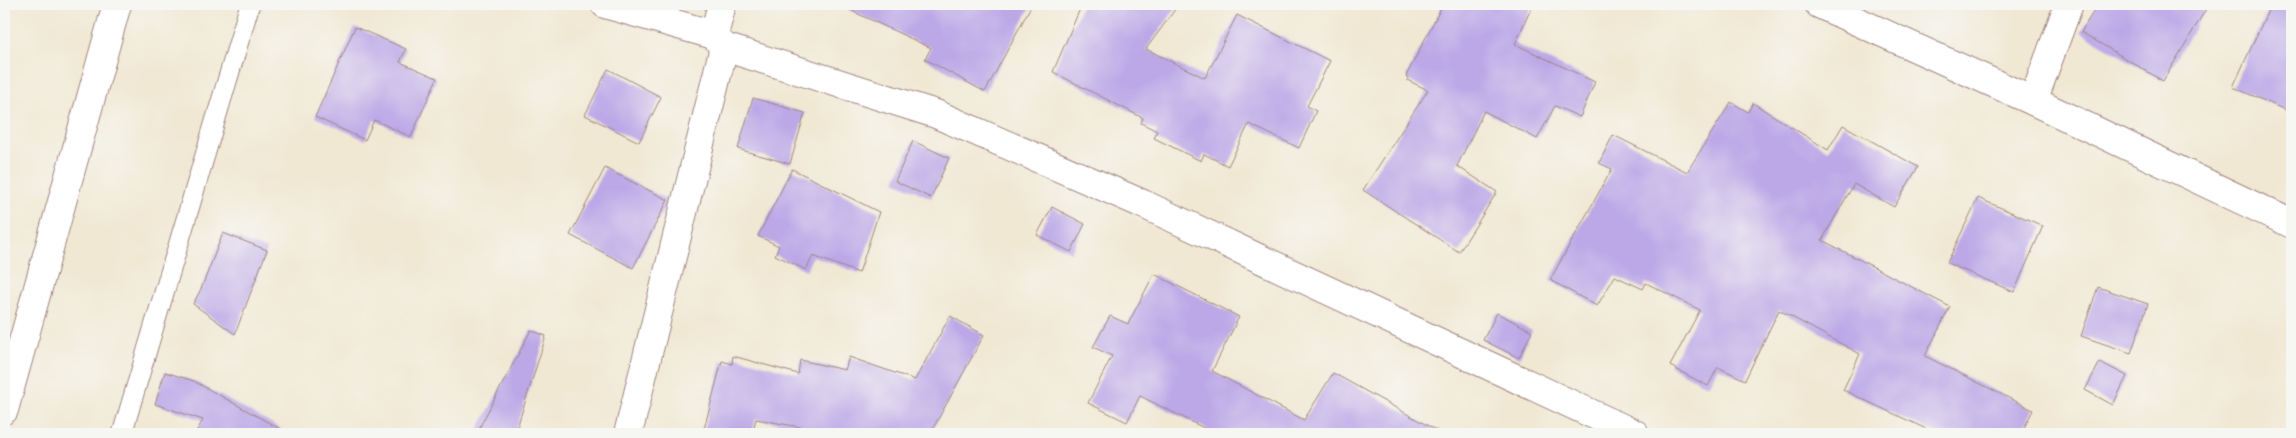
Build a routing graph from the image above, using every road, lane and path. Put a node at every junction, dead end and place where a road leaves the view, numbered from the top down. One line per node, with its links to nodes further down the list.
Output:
1 (117, 4): 10 (main road)
2 (250, 4): 11 (lane)
3 (605, 4): 7 (main road)
4 (722, 4): 7 (main road)
5 (1819, 4): 8 (main road)
6 (2069, 4): 8 (main road)
7 (719, 41): 12 (main road); 13 (main road)
8 (2033, 101): 9 (main road)
9 (2292, 224)
10 (4, 410)
11 (122, 434)
12 (628, 434)
13 (1635, 434)

